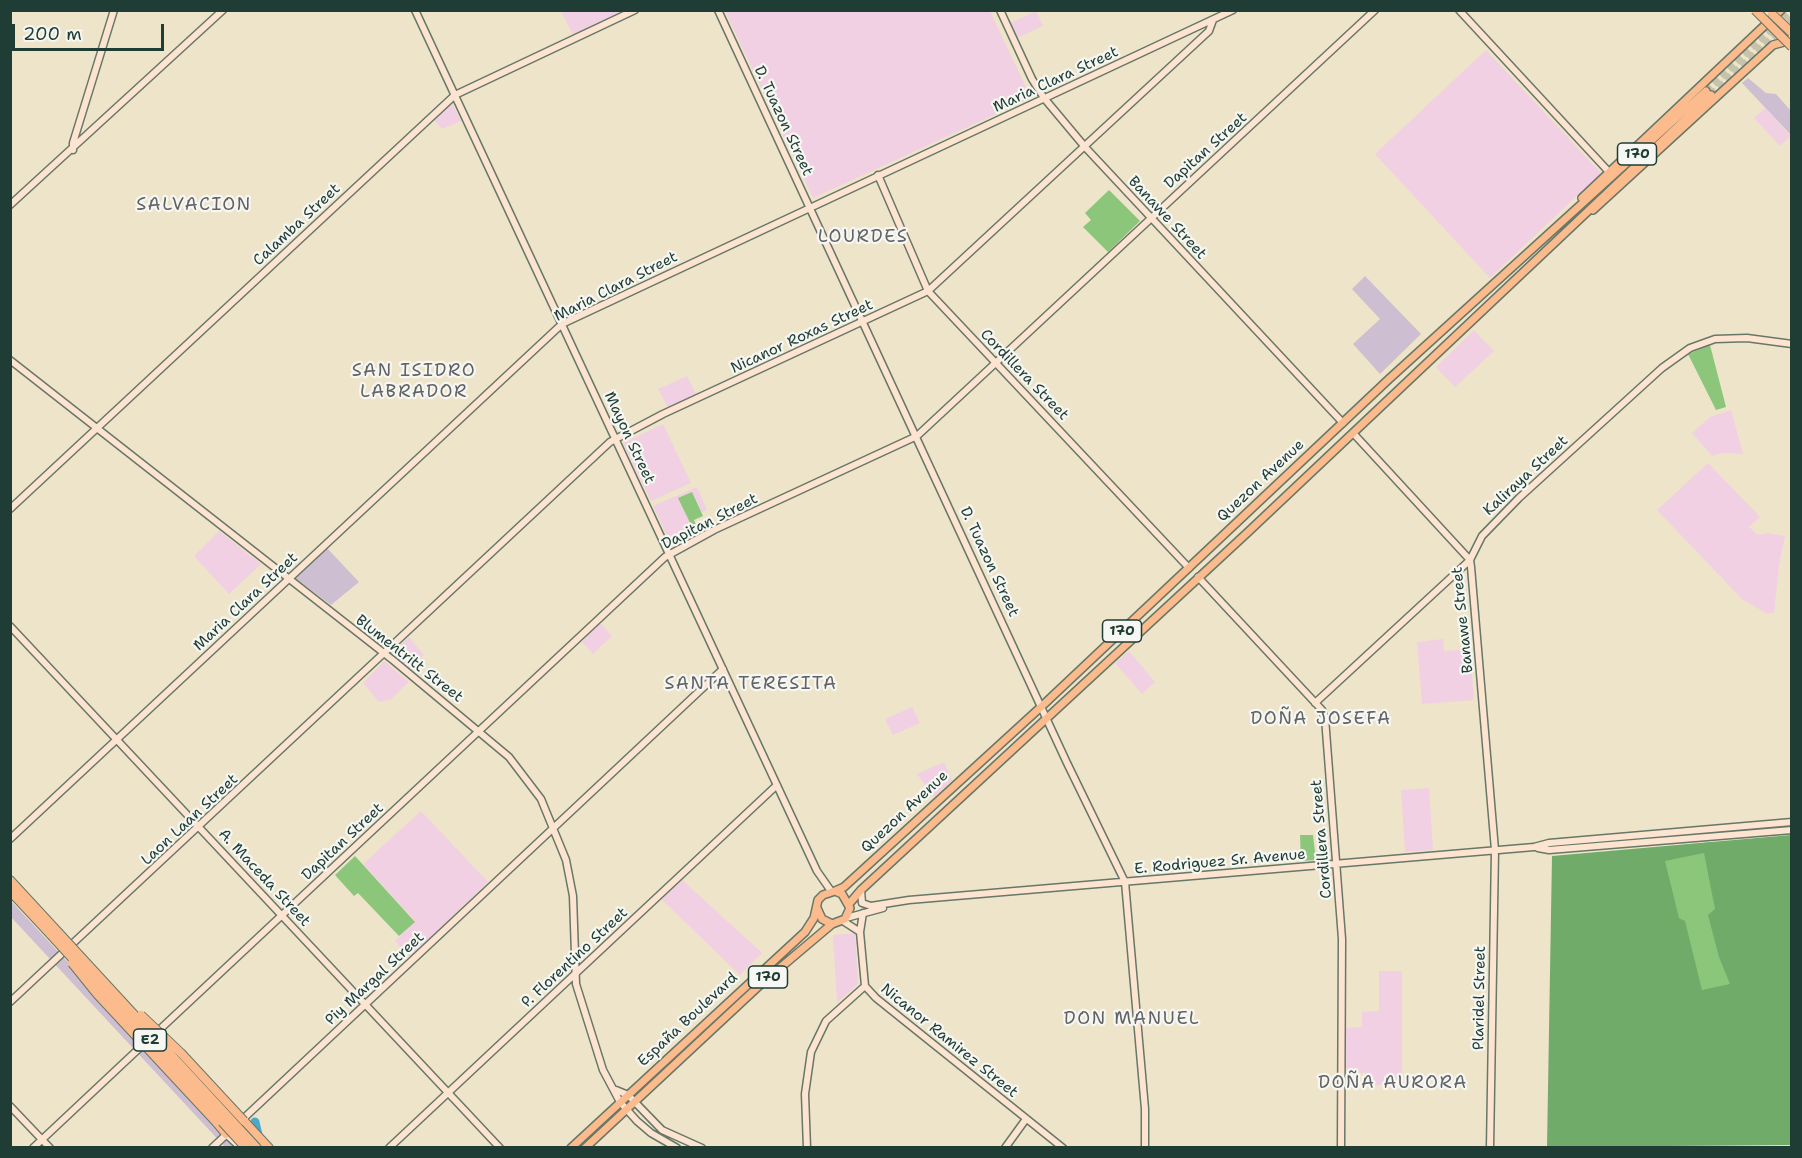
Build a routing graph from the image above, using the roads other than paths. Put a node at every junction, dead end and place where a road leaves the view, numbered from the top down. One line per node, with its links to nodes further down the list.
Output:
1 (114, 10): 22 (street)
2 (223, 10): 22 (street)
3 (415, 10): 19 (street, Mayon Street)
4 (635, 10): 19 (street, Calamba Street)
5 (718, 10): 26 (street, D. Tuazon Street)
6 (1000, 10): 20 (street, Banawe Street)
7 (1233, 10): 13 (street, Maria Clara Street)
8 (1375, 10): 28 (street, Dapitan Street)
9 (1459, 10): 23 (street)
10 (1754, 10): 14 (main road); 18 (highway, bridge)
11 (1769, 10): 16 (highway, bridge)
12 (1777, 12): 14 (main road); 15 (main road)
13 (1214, 20): 20 (street, Maria Clara Street); 21 (street, Nicanor Roxas Street)
14 (1766, 25): 15 (main road); 17 (main road); 23 (main road)
15 (1791, 28)
16 (1791, 33)
17 (1784, 42): 18 (main road); 29 (main road)
18 (1791, 49)
19 (455, 95): 32 (street, Mayon Street); 41 (street, Calamba Street)
20 (1044, 98): 21 (street, Banawe Street); 24 (street, Maria Clara Street)
21 (1085, 147): 28 (street, Banawe Street); 30 (street, Nicanor Roxas Street)
22 (74, 150): 25 (street)
23 (1609, 172): 27 (main road)
24 (878, 176): 26 (street, Maria Clara Street); 30 (street, Cordillera Street)
25 (10, 206)
26 (810, 207): 31 (street, D. Tuazon Street); 32 (street, Maria Clara Street)
27 (1566, 215): 29 (main road, Quezon Avenue / 170); 33 (main road, Quezon Avenue / 170)
28 (1152, 218): 39 (street, Dapitan Street); 40 (street, Banawe Street)
29 (1576, 223): 34 (main road, Quezon Avenue / 170)
30 (928, 291): 31 (street, Nicanor Roxas Street); 39 (street, Cordillera Street)
31 (863, 322): 43 (street, D. Tuazon Street); 44 (street, Nicanor Roxas Street)
32 (562, 324): 44 (street, Mayon Street); 54 (street, Maria Clara Street)
33 (1445, 328): 34 (main road); 35 (main road, Quezon Avenue / 170)
34 (1456, 335): 37 (main road, Quezon Avenue / 170)
35 (1432, 339): 37 (main road); 40 (main road, Quezon Avenue / 170)
36 (1791, 344): 51 (street, Kaliraya Street)
37 (1444, 346): 42 (main road, Quezon Avenue / 170)
38 (10, 360): 41 (street, Blumentritt Street)
39 (996, 363): 43 (street, Dapitan Street); 52 (street, Cordillera Street)
40 (1343, 423): 46 (main road, Quezon Avenue / 170)
41 (97, 427): 45 (street, Calamba Street); 54 (street, Blumentritt Street)
42 (1353, 433): 48 (main road, Quezon Avenue / 170); 51 (street, Banawe Street)
43 (917, 436): 50 (street, Dapitan Street); 61 (street, D. Tuazon Street)
44 (615, 439): 50 (street, Mayon Street); 58 (street, Nicanor Roxas Street)
45 (10, 509)
46 (1237, 522): 47 (main road, Quezon Avenue / 170); 48 (main road)
47 (1228, 530): 49 (main road); 52 (main road, Quezon Avenue / 170)
48 (1247, 533): 49 (main road, Quezon Avenue / 170)
49 (1238, 541): 53 (main road, Quezon Avenue / 170)
50 (669, 553): 59 (street, Mayon Street); 63 (street, Dapitan Street)
51 (1470, 560): 60 (street, Kaliraya Street); 76 (street, Banawe Street)
52 (1189, 568): 55 (main road, Quezon Avenue / 170)
53 (1198, 577): 56 (main road, Quezon Avenue / 170); 60 (street, Cordillera Street)
54 (289, 579): 58 (street, Blumentritt Street); 64 (street, Maria Clara Street)
55 (1168, 588): 56 (main road); 61 (main road, Quezon Avenue / 170)
56 (1176, 597): 62 (main road, Quezon Avenue / 170)
57 (10, 626): 64 (street, A. Maceda Street)
58 (384, 654): 63 (street, Blumentritt Street); 71 (street, Laon Laan Street)
59 (723, 669): 66 (street, Mayon Street); 72 (street, Piy Margal Street)
60 (1315, 703): 77 (street, Cordillera Street)
61 (1042, 706): 62 (street, D. Tuazon Street); 65 (main road, Quezon Avenue / 170)
62 (1048, 718): 67 (main road, Quezon Avenue / 170); 80 (street, D. Tuazon Street)
63 (480, 730): 72 (street, Blumentritt Street); 89 (street, Dapitan Street)
64 (118, 738): 71 (street, A. Maceda Street); 74 (street, Maria Clara Street)
65 (964, 776): 67 (main road); 68 (main road, Quezon Avenue / 170)
66 (777, 785): 78 (street, Mayon Street); 94 (street, P. Florentino Street)
67 (975, 787): 69 (main road, Quezon Avenue / 170)
68 (935, 803): 69 (main road); 83 (main road, Quezon Avenue / 170)
69 (946, 813): 81 (main road, Quezon Avenue / 170)
70 (1791, 822): 75 (street, E. Rodriguez Sr. Avenue)
71 (200, 827): 89 (street, A. Maceda Street); 96 (street, Laon Laan Street)
72 (554, 827): 94 (street, Blumentritt Street); 97 (street, Piy Margal Street)
73 (1791, 831): 75 (street, E. Rodriguez Sr. Avenue)
74 (10, 839)
75 (1534, 848): 76 (street, E. Rodriguez Sr. Avenue)
76 (1496, 850): 77 (street, E. Rodriguez Sr. Avenue); 129 (street, Plaridel Street)
77 (1337, 864): 80 (street, E. Rodriguez Sr. Avenue); 128 (street, Cordillera Street)
78 (819, 877): 83 (street, Mayon Street); 84 (street, Mayon Street)
79 (10, 880): 98 (highway, E2, bridge)
80 (1125, 882): 85 (street, E. Rodriguez Sr. Avenue); 127 (street, D. Tuazon Street)
81 (861, 890): 85 (street, E. Rodriguez Sr. Avenue); 86 (main road, Quezon Avenue / 170)
82 (10, 891): 93 (highway, E2)
83 (833, 891): 84 (main road, 170); 86 (main road)
84 (820, 898): 87 (main road, 170)
85 (909, 900): 88 (street, E. Rodriguez Sr. Avenue)
86 (849, 904): 90 (main road, 170)
87 (817, 908): 91 (main road); 101 (main road, España Boulevard / 170)
88 (862, 913): 90 (street, E. Rodriguez Sr. Avenue); 92 (street, Nicanor Ramirez Street)
89 (283, 915): 97 (street, A. Maceda Street); 109 (street, Dapitan Street)
90 (844, 919): 91 (main road, 170); 92 (street)
91 (832, 924): 102 (main road, España Boulevard / 170)
92 (860, 932): 95 (street, Nicanor Ramirez Street)
93 (51, 935): 107 (highway, bridge); 115 (highway, E2, bridge)
94 (575, 974): 99 (street, Blumentritt Street); 100 (street, P. Florentino Street)
95 (865, 986): 106 (street, Nicanor Ramirez Street); 124 (street)
96 (10, 1002)
97 (365, 1004): 100 (street, A. Maceda Street); 108 (street, Piy Margal Street)
98 (126, 1005): 116 (highway, E2, bridge); 117 (highway, bridge)
99 (616, 1090): 101 (street); 103 (street, Blumentritt Street)
100 (448, 1092): 118 (street, P. Florentino Street); 119 (street, A. Maceda Street)
101 (628, 1095): 102 (street); 103 (main road, España Boulevard / 170)
102 (634, 1101): 105 (main road, España Boulevard / 170); 123 (street)
103 (620, 1102): 105 (street, Blumentritt Street); 120 (main road, España Boulevard / 170)
104 (10, 1106): 109 (street)
105 (626, 1108): 121 (main road, España Boulevard / 170); 122 (street, Blumentritt Street)
106 (1026, 1119): 125 (street); 126 (street, Nicanor Ramirez Street)
107 (216, 1122): 108 (highway); 110 (street)
108 (226, 1134): 110 (street, Piy Margal Street); 114 (street)
109 (42, 1139): 111 (street, Dapitan Street); 112 (street)
110 (219, 1140): 113 (street, Piy Margal Street)
111 (33, 1148)
112 (50, 1148)
113 (212, 1148)
114 (241, 1148)
115 (246, 1148)
116 (257, 1148)
117 (269, 1148)
118 (389, 1148)
119 (500, 1148)
120 (571, 1148)
121 (585, 1148)
122 (677, 1148)
123 (702, 1148)
124 (807, 1148)
125 (1005, 1148)
126 (1063, 1148)
127 (1145, 1148)
128 (1341, 1148)
129 (1490, 1148)

